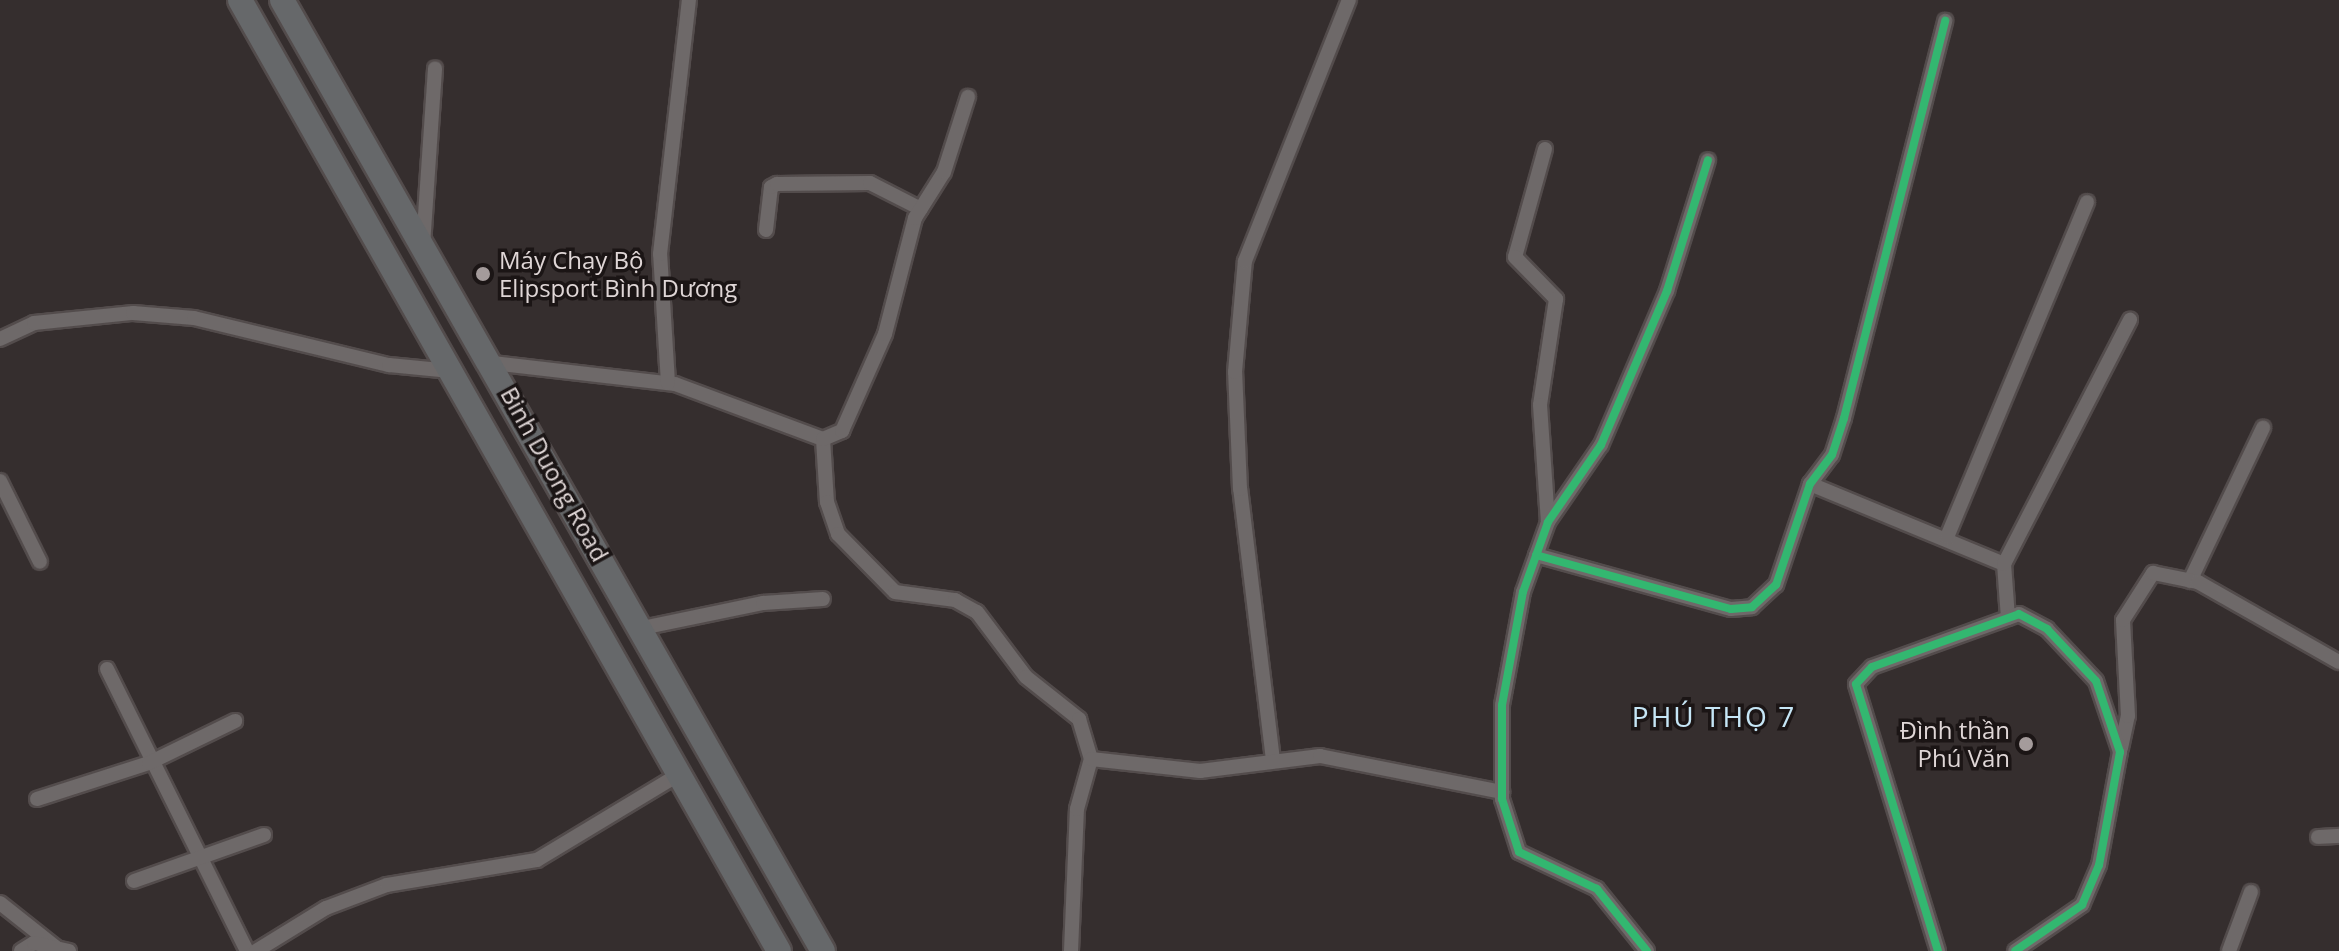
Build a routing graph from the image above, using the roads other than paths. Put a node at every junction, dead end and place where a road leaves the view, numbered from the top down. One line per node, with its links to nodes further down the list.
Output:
1 (240, 0): 17 (highway, Binh Duong Road)
2 (282, 0): 13 (highway, Binh Duong Road)
3 (689, 0): 18 (street)
4 (1349, 0): 37 (street)
5 (1945, 21): 22 (street)
6 (435, 68): 13 (street)
7 (968, 97): 11 (street)
8 (1545, 149): 23 (street)
9 (1708, 160): 23 (street)
10 (2087, 202): 24 (street)
11 (921, 209): 12 (street); 20 (street)
12 (766, 230)
13 (423, 246): 16 (highway, Binh Duong Road)
14 (2130, 320): 27 (street)
15 (0, 338): 17 (street)
16 (493, 363): 18 (street); 31 (highway, Binh Duong Road)
17 (452, 371): 39 (highway, Binh Duong Road)
18 (668, 383): 20 (street)
19 (2263, 428): 28 (street)
20 (823, 439): 36 (street)
21 (0, 481): 26 (street)
22 (1810, 484): 24 (street); 25 (street)
23 (1548, 522): 25 (street)
24 (1947, 537): 27 (street)
25 (1536, 555): 40 (street)
26 (40, 562)
27 (2004, 564): 30 (street)
28 (2190, 581): 32 (street); 35 (street)
29 (823, 599): 31 (street)
30 (2008, 618): 35 (street); 57 (street)
31 (642, 628): 54 (highway, Binh Duong Road)
32 (2339, 662)
33 (107, 669): 38 (street)
34 (235, 721): 38 (street)
35 (2120, 752): 58 (street)
36 (1091, 759): 37 (street); 55 (street)
37 (1273, 760): 40 (street)
38 (149, 763): 41 (street); 45 (street)
39 (678, 775): 52 (street); 53 (highway, Binh Duong Road)
40 (1502, 792): 56 (street)
41 (37, 799)
42 (264, 835): 45 (street)
43 (2339, 836): 44 (street)
44 (2318, 837)
45 (199, 858): 46 (street); 51 (street)
46 (134, 881)
47 (2251, 892): 59 (street)
48 (0, 903): 49 (street)
49 (64, 950): 50 (street)
50 (21, 951)
51 (247, 951)
52 (256, 951)
53 (779, 951)
54 (823, 951)
55 (1071, 951)
56 (1647, 951)
57 (1938, 951)
58 (2015, 951)
59 (2229, 951)

